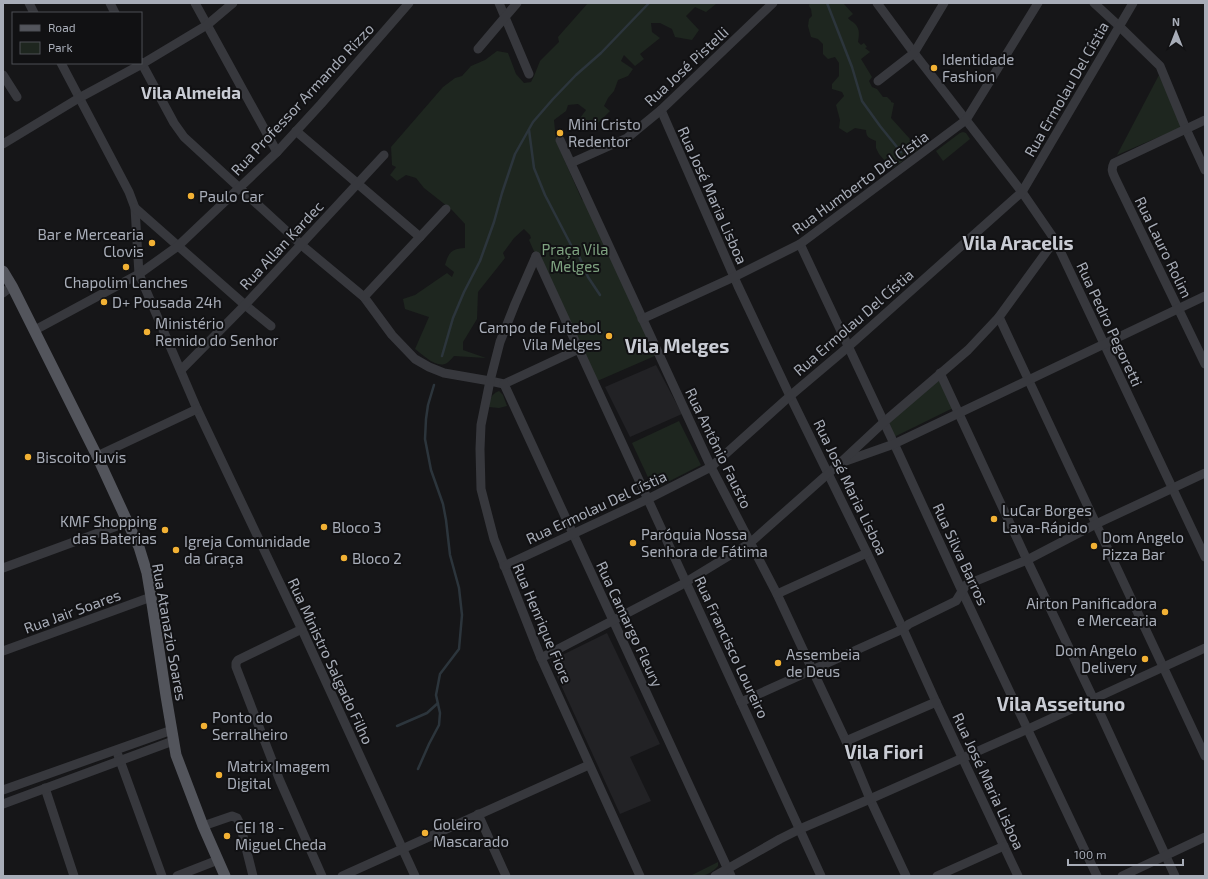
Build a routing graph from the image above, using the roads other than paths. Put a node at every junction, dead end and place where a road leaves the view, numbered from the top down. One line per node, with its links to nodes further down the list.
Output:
1 (29, 3): 14 (street)
2 (110, 3): 15 (street)
3 (195, 3): 17 (street)
4 (233, 3): 17 (street)
5 (409, 3): 34 (street, Rua Professor Armando Rizzo)
6 (499, 3): 16 (street)
7 (516, 3): 16 (street)
8 (773, 3): 30 (street, Rua José Pistelli)
9 (878, 3): 20 (street, Rua Pedro Pegoretti)
10 (944, 3): 20 (street)
11 (1038, 3): 31 (street, Rua Humberto Del Cístia)
12 (1094, 3): 18 (street)
13 (1133, 3): 18 (street, Rua Ermolau Del Cístia)
14 (34, 12)
15 (114, 12)
16 (505, 17): 19 (street); 25 (street)
17 (207, 25): 21 (street); 37 (street)
18 (1119, 26): 33 (street); 43 (street, Rua Ermolau Del Cístia)
19 (478, 49)
20 (914, 53): 27 (street); 31 (street, Rua Pedro Pegoretti)
21 (142, 62)
22 (62, 64): 29 (street, Rua Ministro Salgado Filho)
23 (139, 64): 29 (street)
24 (142, 64): 42 (street)
25 (529, 74)
26 (3, 75): 28 (street)
27 (878, 81)
28 (17, 97)
29 (79, 98): 36 (street); 44 (street, Rua Ministro Salgado Filho)
30 (661, 110): 39 (street, Rua José Pistelli); 54 (street, Rua José Maria Lisboa)
31 (966, 120): 43 (street, Rua Pedro Pegoretti); 49 (street, Rua Humberto Del Cístia)
32 (1205, 120): 33 (street)
33 (1186, 129): 40 (street); 60 (street, Rua Lauro Rolim)
34 (296, 131): 37 (street, Rua Professor Armando Rizzo); 41 (street)
35 (560, 140): 39 (street, Rua Antônio Fausto)
36 (3, 144)
37 (277, 152): 42 (street, Rua Professor Armando Rizzo)
38 (384, 155): 41 (street, Rua Allan Kardec)
39 (571, 163): 62 (street, Rua Antônio Fausto)
40 (1205, 170)
41 (357, 183): 46 (street); 48 (street, Rua Allan Kardec)
42 (240, 188): 48 (street); 50 (street, Rua Professor Armando Rizzo)
43 (1022, 192): 47 (street, Rua Pedro Pegoretti); 66 (street, Rua Ermolau Del Cístia)
44 (135, 208): 50 (street); 53 (street, Rua Ministro Salgado Filho)
45 (446, 209): 46 (street)
46 (420, 237): 58 (street)
47 (1055, 240): 61 (street); 65 (street, Rua Pedro Pegoretti)
48 (301, 243): 58 (street); 59 (street, Rua Allan Kardec)
49 (800, 244): 54 (street, Rua Humberto Del Cístia); 66 (street, Rua Silva Barros)
50 (178, 246): 53 (street, Rua Professor Armando Rizzo); 59 (street)
51 (536, 256): 67 (street, Rua Francisco Loureiro); 71 (street, Rua Henrique Fiore)
52 (3, 271): 55 (main road, Rua Atanazio Soares)
53 (138, 274): 64 (street, Rua Professor Armando Rizzo); 69 (street, Rua Ministro Salgado Filho)
54 (734, 277): 62 (street, Rua Humberto Del Cístia); 74 (street, Rua José Maria Lisboa)
55 (12, 286): 56 (street); 64 (main road, Rua Atanazio Soares)
56 (3, 293)
57 (1205, 296): 60 (street)
58 (364, 297): 71 (street)
59 (245, 305): 63 (street); 69 (street, Rua Allan Kardec)
60 (1178, 309): 65 (street); 68 (street, Rua Lauro Rolim)
61 (999, 317): 70 (street); 72 (street)
62 (642, 319): 81 (street, Rua Antônio Fausto)
63 (271, 326)
64 (35, 330): 79 (main road, Rua Atanazio Soares)
65 (1104, 344): 72 (street); 84 (street, Rua Pedro Pegoretti)
66 (848, 347): 74 (street, Rua Ermolau Del Cístia); 77 (street, Rua Silva Barros)
67 (579, 349): 73 (street); 85 (street, Rua Francisco Loureiro)
68 (1205, 364)
69 (181, 370): 75 (street, Rua Ministro Salgado Filho)
70 (940, 373): 76 (street); 77 (street)
71 (490, 380): 73 (street); 93 (street, Rua Henrique Fiore)
72 (1028, 380): 76 (street); 87 (street)
73 (504, 384): 88 (street, Rua Camargo Fleury)
74 (790, 396): 81 (street, Rua Ermolau Del Cístia); 82 (street, Rua José Maria Lisboa)
75 (197, 409): 79 (street); 100 (street, Rua Ministro Salgado Filho)
76 (959, 414): 78 (street); 92 (street)
77 (884, 422): 78 (street, Rua Silva Barros); 80 (street)
78 (894, 444): 80 (street); 96 (street, Rua Silva Barros)
79 (97, 456): 86 (main road, Rua Atanazio Soares)
80 (840, 464): 82 (street)
81 (711, 467): 85 (street, Rua Ermolau Del Cístia); 89 (street, Rua Antônio Fausto)
82 (829, 473): 89 (street); 90 (street, Rua José Maria Lisboa)
83 (1205, 473): 84 (street)
84 (1173, 488): 87 (street); 91 (street, Rua Pedro Pegoretti)
85 (648, 499): 88 (street, Rua Ermolau Del Cístia); 95 (street, Rua Francisco Loureiro)
86 (128, 522): 94 (street); 98 (main road, Rua Atanazio Soares)
87 (1096, 524): 92 (street); 105 (street)
88 (573, 533): 93 (street, Rua Ermolau Del Cístia); 99 (street, Rua Camargo Fleury)
89 (750, 543): 95 (street); 97 (street, Rua Antônio Fausto)
90 (867, 553): 97 (street); 101 (street, Rua José Maria Lisboa)
91 (1205, 557)
92 (1027, 560): 96 (street); 107 (street)
93 (504, 566): 104 (street, Rua Henrique Fiore)
94 (3, 568)
95 (686, 582): 99 (street); 108 (street, Rua Francisco Loureiro)
96 (962, 592): 101 (street); 110 (street, Rua Silva Barros)
97 (777, 594): 106 (street, Rua Antônio Fausto)
98 (151, 597): 103 (street, Rua Jair Soares); 111 (main road, Rua Atanazio Soares)
99 (613, 620): 104 (street); 130 (street, Rua Camargo Fleury)
100 (302, 629): 127 (street, Rua Ministro Salgado Filho); 136 (street)
101 (903, 629): 106 (street); 109 (street, Rua José Maria Lisboa)
102 (1205, 648): 105 (street)
103 (3, 651)
104 (541, 658): 117 (street, Rua Henrique Fiore)
105 (1163, 667): 107 (street); 114 (street)
106 (812, 669): 108 (street); 112 (street, Rua Antônio Fausto)
107 (1093, 698): 110 (street); 128 (street)
108 (741, 702): 124 (street, Rua Francisco Loureiro)
109 (936, 702): 112 (street); 115 (street, Rua José Maria Lisboa)
110 (1028, 729): 115 (street); 146 (street, Rua Silva Barros)
111 (172, 735): 113 (street); 116 (street); 123 (main road, Rua Atanazio Soares)
112 (846, 741): 120 (street, Rua Antônio Fausto)
113 (116, 750): 116 (street); 119 (street)
114 (1205, 756)
115 (962, 758): 120 (street); 126 (street, Rua José Maria Lisboa)
116 (120, 760): 118 (street); 132 (street)
117 (589, 765): 122 (street); 140 (street, Rua Henrique Fiore)
118 (44, 788): 121 (street); 131 (street)
119 (3, 790)
120 (870, 799): 124 (street); 143 (street, Rua Antônio Fausto)
121 (3, 804)
122 (478, 814): 127 (street); 139 (street)
123 (203, 826): 129 (main road, Rua Atanazio Soares); 135 (street)
124 (800, 829): 130 (street); 142 (street, Rua Francisco Loureiro)
125 (1205, 837): 128 (street)
126 (1004, 846): 144 (street); 145 (street, Rua José Maria Lisboa)
127 (402, 848): 137 (street); 138 (street, Rua Ministro Salgado Filho)
128 (1166, 856): 147 (street); 148 (street)
129 (218, 860): 133 (street); 134 (main road, Rua Atanazio Soares)
130 (730, 872): 141 (street)
131 (74, 876)
132 (162, 876)
133 (177, 876)
134 (225, 876)
135 (253, 876)
136 (322, 876)
137 (342, 876)
138 (415, 876)
139 (506, 876)
140 (640, 876)
141 (715, 876)
142 (821, 876)
143 (906, 876)
144 (937, 876)
145 (1018, 876)
146 (1097, 876)
147 (1122, 876)
148 (1175, 876)

